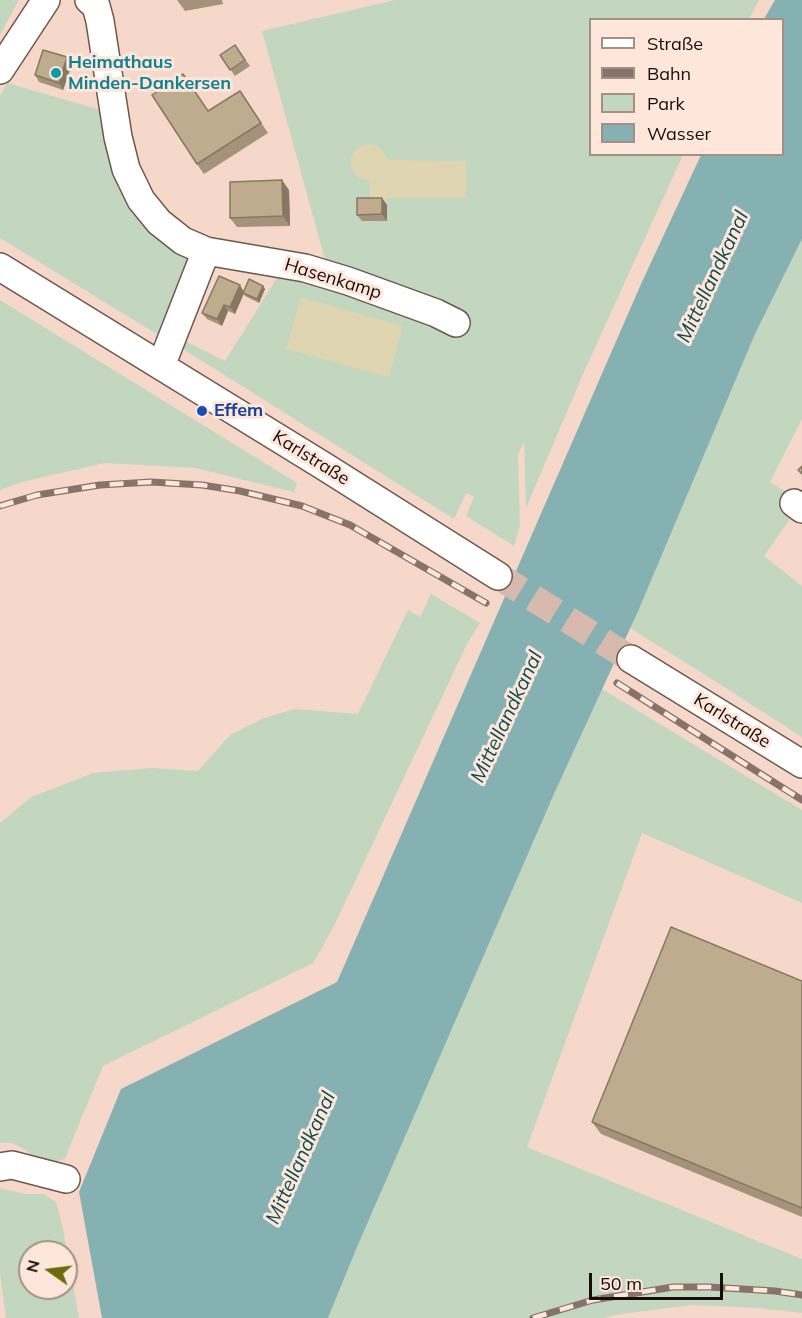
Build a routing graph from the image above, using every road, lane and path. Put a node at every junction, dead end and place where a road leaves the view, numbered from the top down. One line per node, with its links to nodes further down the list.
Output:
1 (46, 0): 3 (street)
2 (89, 0): 4 (street, Hasenkamp)
3 (0, 70)
4 (206, 251): 6 (street, Hasenkamp); 7 (street)
5 (0, 267): 7 (street, Karlstraße)
6 (456, 323)
7 (161, 366): 8 (street, Karlstraße)
8 (498, 576)
9 (631, 659): 10 (street, Karlstraße)
10 (802, 764)
11 (0, 1167): 12 (street)
12 (66, 1179)

